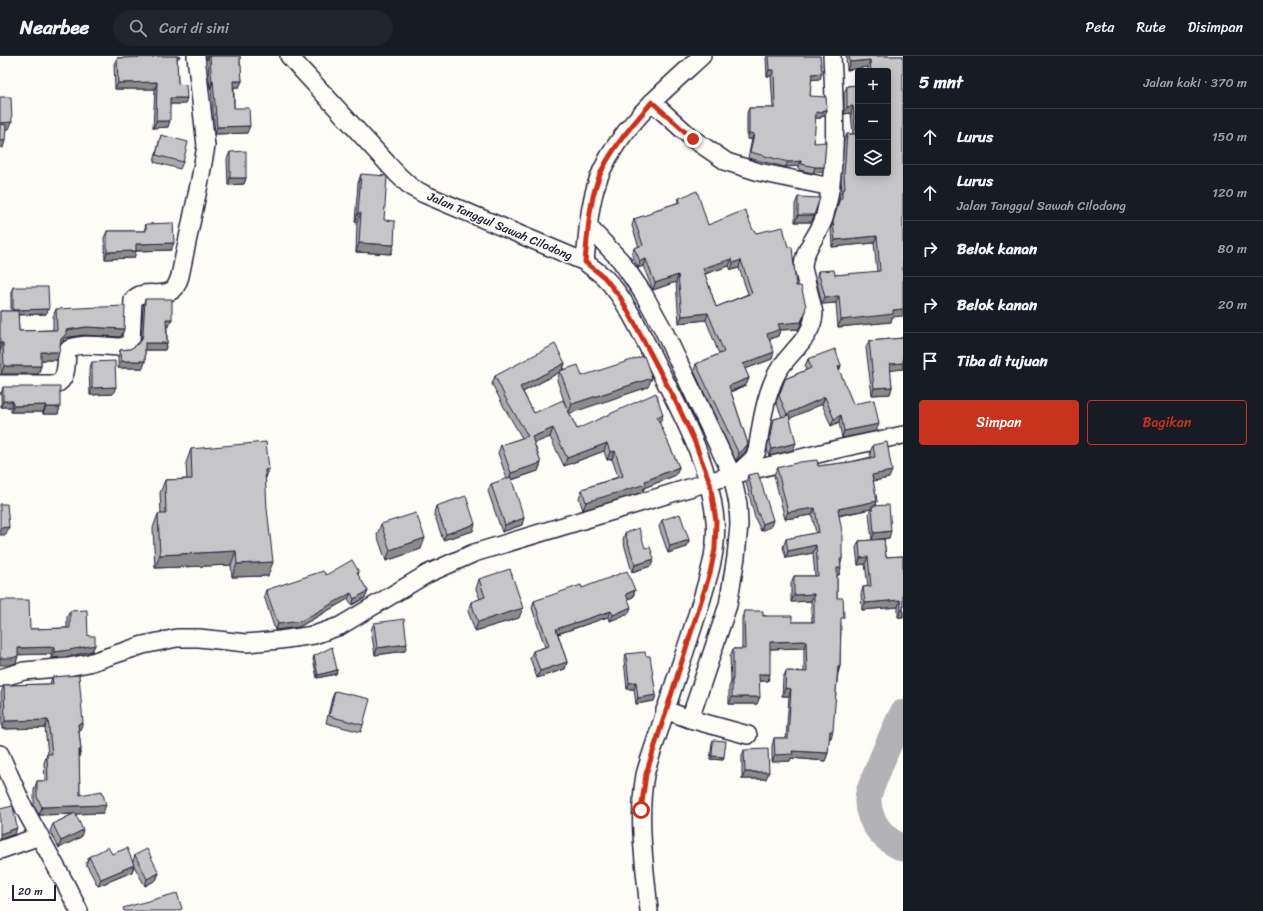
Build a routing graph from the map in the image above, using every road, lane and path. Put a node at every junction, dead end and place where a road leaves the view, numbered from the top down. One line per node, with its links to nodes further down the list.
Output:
1 (196, 56): 9 (street)
2 (289, 56): 8 (street, Jalan Tanggul Sawah Cilodong)
3 (702, 56): 5 (street)
4 (832, 56): 6 (street)
5 (652, 102): 6 (street); 7 (street)
6 (831, 187): 13 (street)
7 (588, 226): 8 (street); 10 (street)
8 (585, 262): 11 (street, Jalan Tanggul Sawah Cilodong)
9 (0, 384)
10 (697, 401): 11 (street); 13 (street)
11 (678, 406): 14 (street, Jalan Tanggul Sawah Cilodong)
12 (903, 435): 13 (street)
13 (734, 475): 14 (street); 16 (street)
14 (710, 483): 15 (street, Jalan Tanggul Sawah Cilodong); 17 (street)
15 (702, 597): 16 (street); 18 (street, Jalan Tanggul Sawah Cilodong)
16 (728, 605): 19 (street)
17 (0, 678)
18 (665, 710): 19 (street); 25 (street, Jalan Tanggul Sawah Cilodong)
19 (690, 719): 20 (street)
20 (748, 735)
21 (0, 754): 22 (street)
22 (40, 836): 23 (street); 24 (street)
23 (0, 850)
24 (79, 911)
25 (649, 911)

